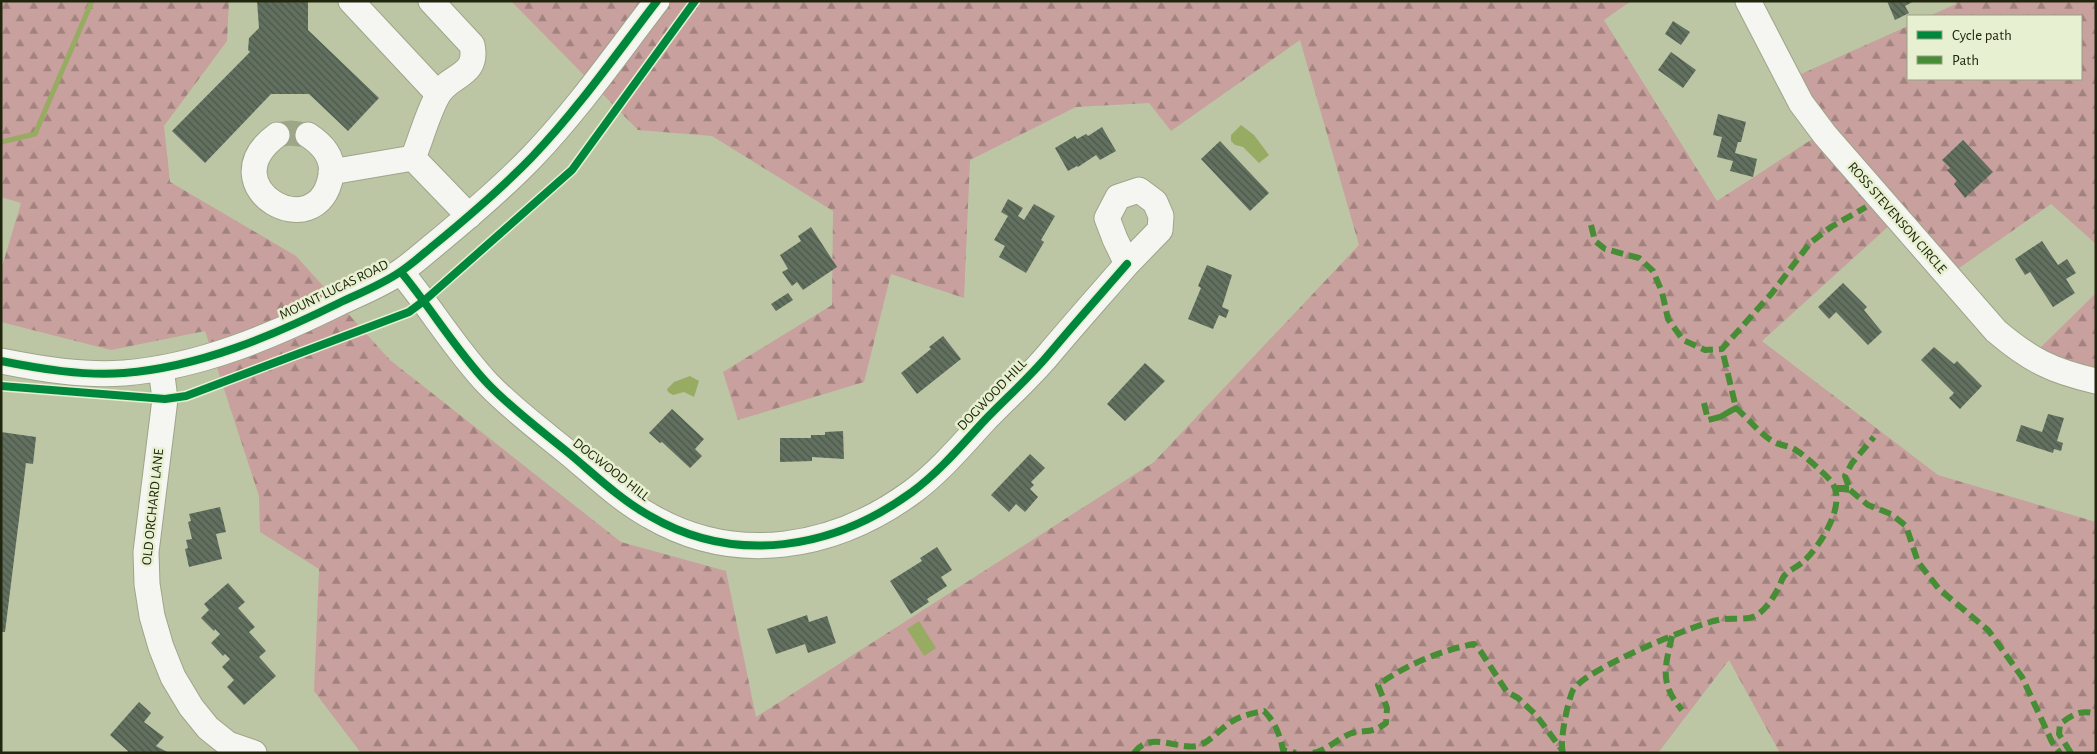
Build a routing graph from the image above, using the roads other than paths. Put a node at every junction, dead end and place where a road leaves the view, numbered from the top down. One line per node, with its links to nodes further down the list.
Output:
1 (351, 1): 5 (street)
2 (431, 1): 5 (street)
3 (657, 1): 10 (street, MOUNT LUCAS ROAD)
4 (1748, 1): 15 (street, ROSS STEVENSON CIRCLE)
5 (438, 94): 8 (street)
6 (277, 135): 9 (street)
7 (308, 135): 9 (street)
8 (413, 158): 9 (street); 10 (street)
9 (331, 172)
10 (469, 216): 12 (street, MOUNT LUCAS ROAD)
11 (1127, 264): 12 (street, DOGWOOD HILL)
12 (401, 272): 14 (street, MOUNT LUCAS ROAD)
13 (1, 361): 14 (street, MOUNT LUCAS ROAD)
14 (161, 368): 16 (street, OLD ORCHARD LANE)
15 (2096, 381)
16 (254, 753)

